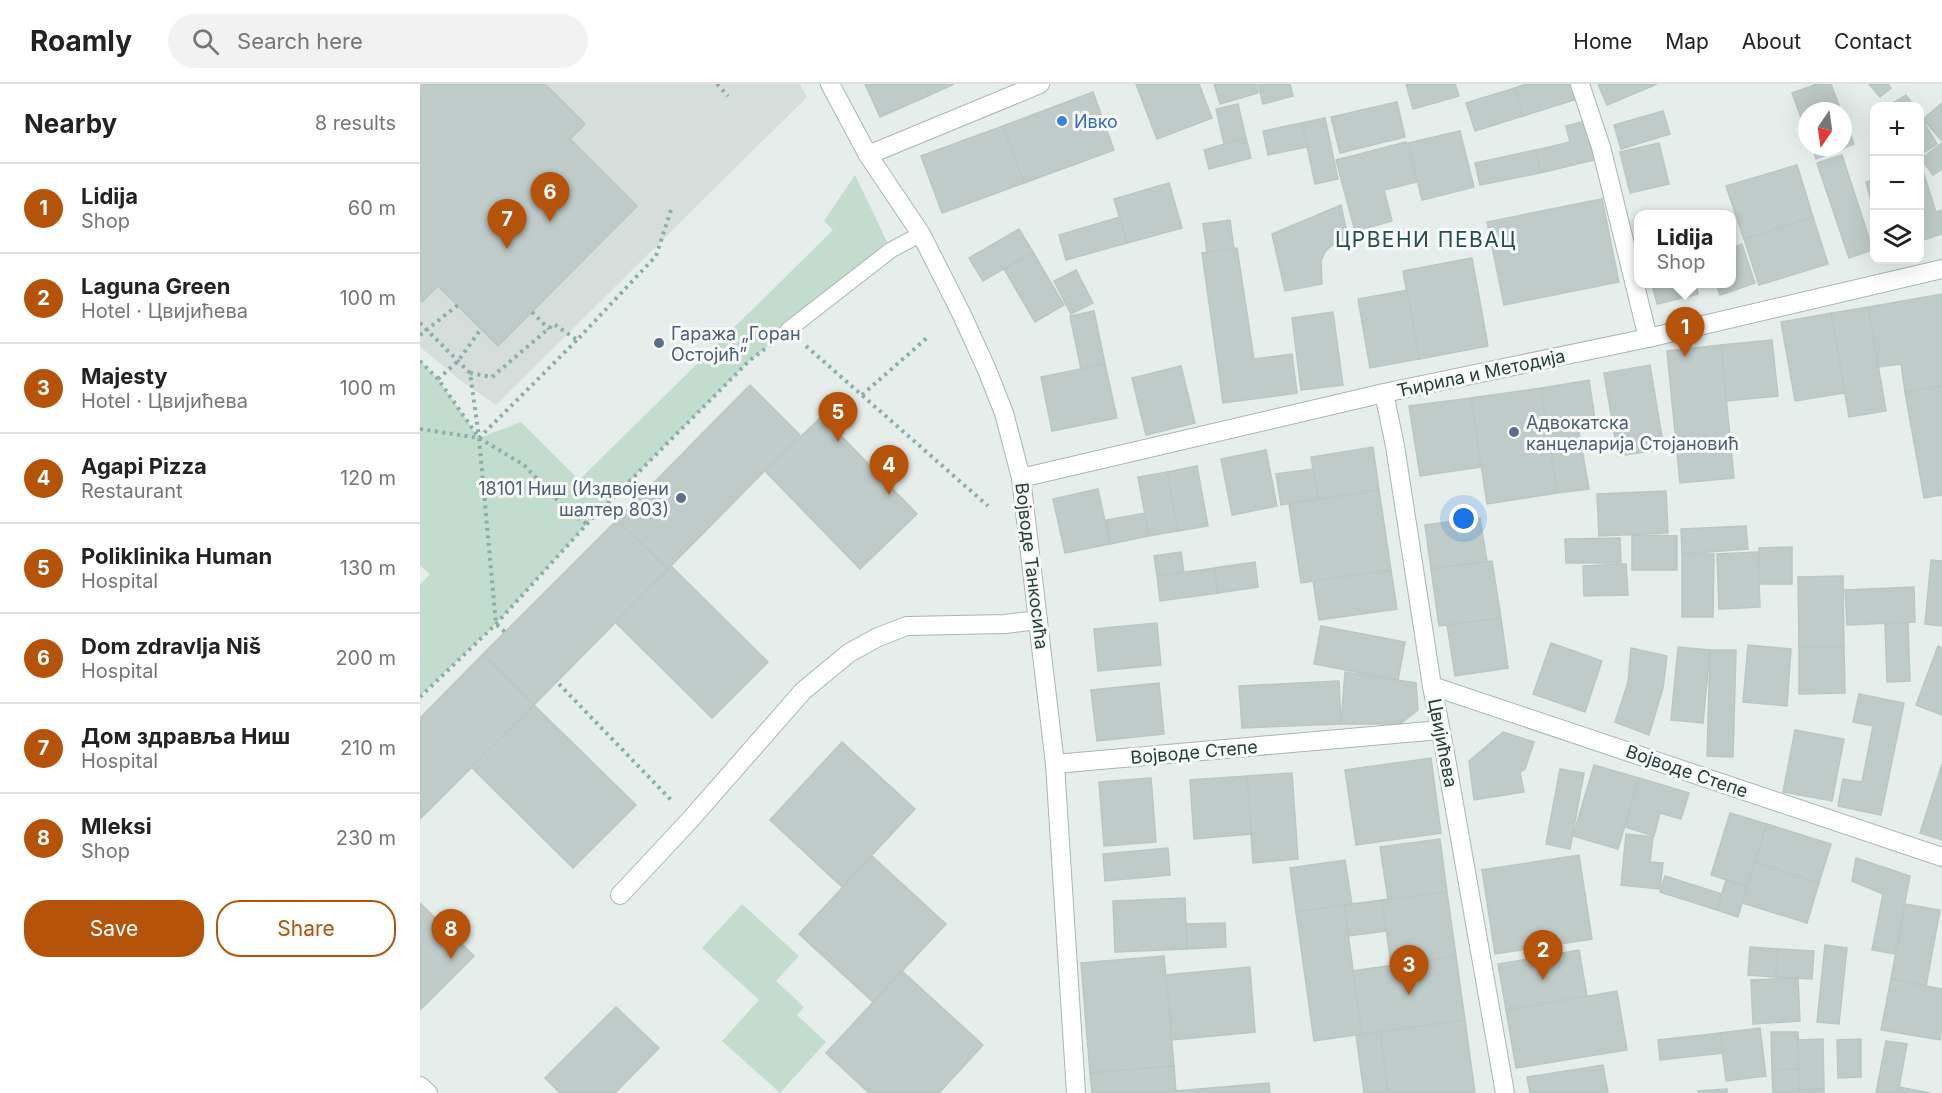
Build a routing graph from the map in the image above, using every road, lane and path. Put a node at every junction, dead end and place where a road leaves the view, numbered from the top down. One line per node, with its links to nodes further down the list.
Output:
1 (717, 84): 5 (path)
2 (830, 84): 6 (street, Војводе Танкосића)
3 (1040, 84): 6 (street)
4 (1580, 84): 10 (street)
5 (728, 96)
6 (868, 155): 8 (street, Војводе Танкосића)
7 (672, 207): 22 (path)
8 (921, 234): 18 (lane); 31 (street, Војводе Танкосића)
9 (1942, 269): 21 (street, Ћирила и Методија)
10 (1634, 281)
11 (1636, 288): 21 (street)
12 (458, 305): 15 (path)
13 (532, 312): 17 (path)
14 (420, 323): 15 (path)
15 (426, 329): 19 (path); 24 (path)
16 (481, 329): 24 (path)
17 (549, 329): 22 (path); 25 (path)
18 (788, 330): 28 (path); 33 (path)
19 (420, 335)
20 (928, 337): 28 (path)
21 (1648, 338): 27 (street, Ћирила и Методија)
22 (577, 340): 30 (path)
23 (420, 361): 26 (path)
24 (458, 361): 25 (path); 26 (path)
25 (470, 373): 30 (path)
26 (438, 379): 30 (path)
27 (1384, 393): 31 (street, Ћирила и Методија); 38 (street, Цвијићева)
28 (861, 395): 32 (path)
29 (420, 429): 30 (path)
30 (479, 438): 33 (path); 35 (path)
31 (1021, 478): 34 (street, Војводе Танкосића)
32 (988, 506)
33 (587, 524): 35 (path)
34 (1038, 620): 41 (street, Војводе Танкосића); 42 (street)
35 (496, 624): 36 (path); 39 (path)
36 (505, 632)
37 (559, 684): 42 (path)
38 (1432, 686): 40 (street, Цвијићева); 43 (street, Војводе Степе)
39 (420, 697)
40 (1440, 730): 41 (street, Војводе Степе); 48 (street, Цвијићева)
41 (1055, 764): 47 (street, Војводе Танкосића)
42 (690, 820): 44 (street)
43 (1942, 857)
44 (620, 895)
45 (420, 1086): 46 (street)
46 (428, 1093)
47 (1076, 1093)
48 (1505, 1093)

